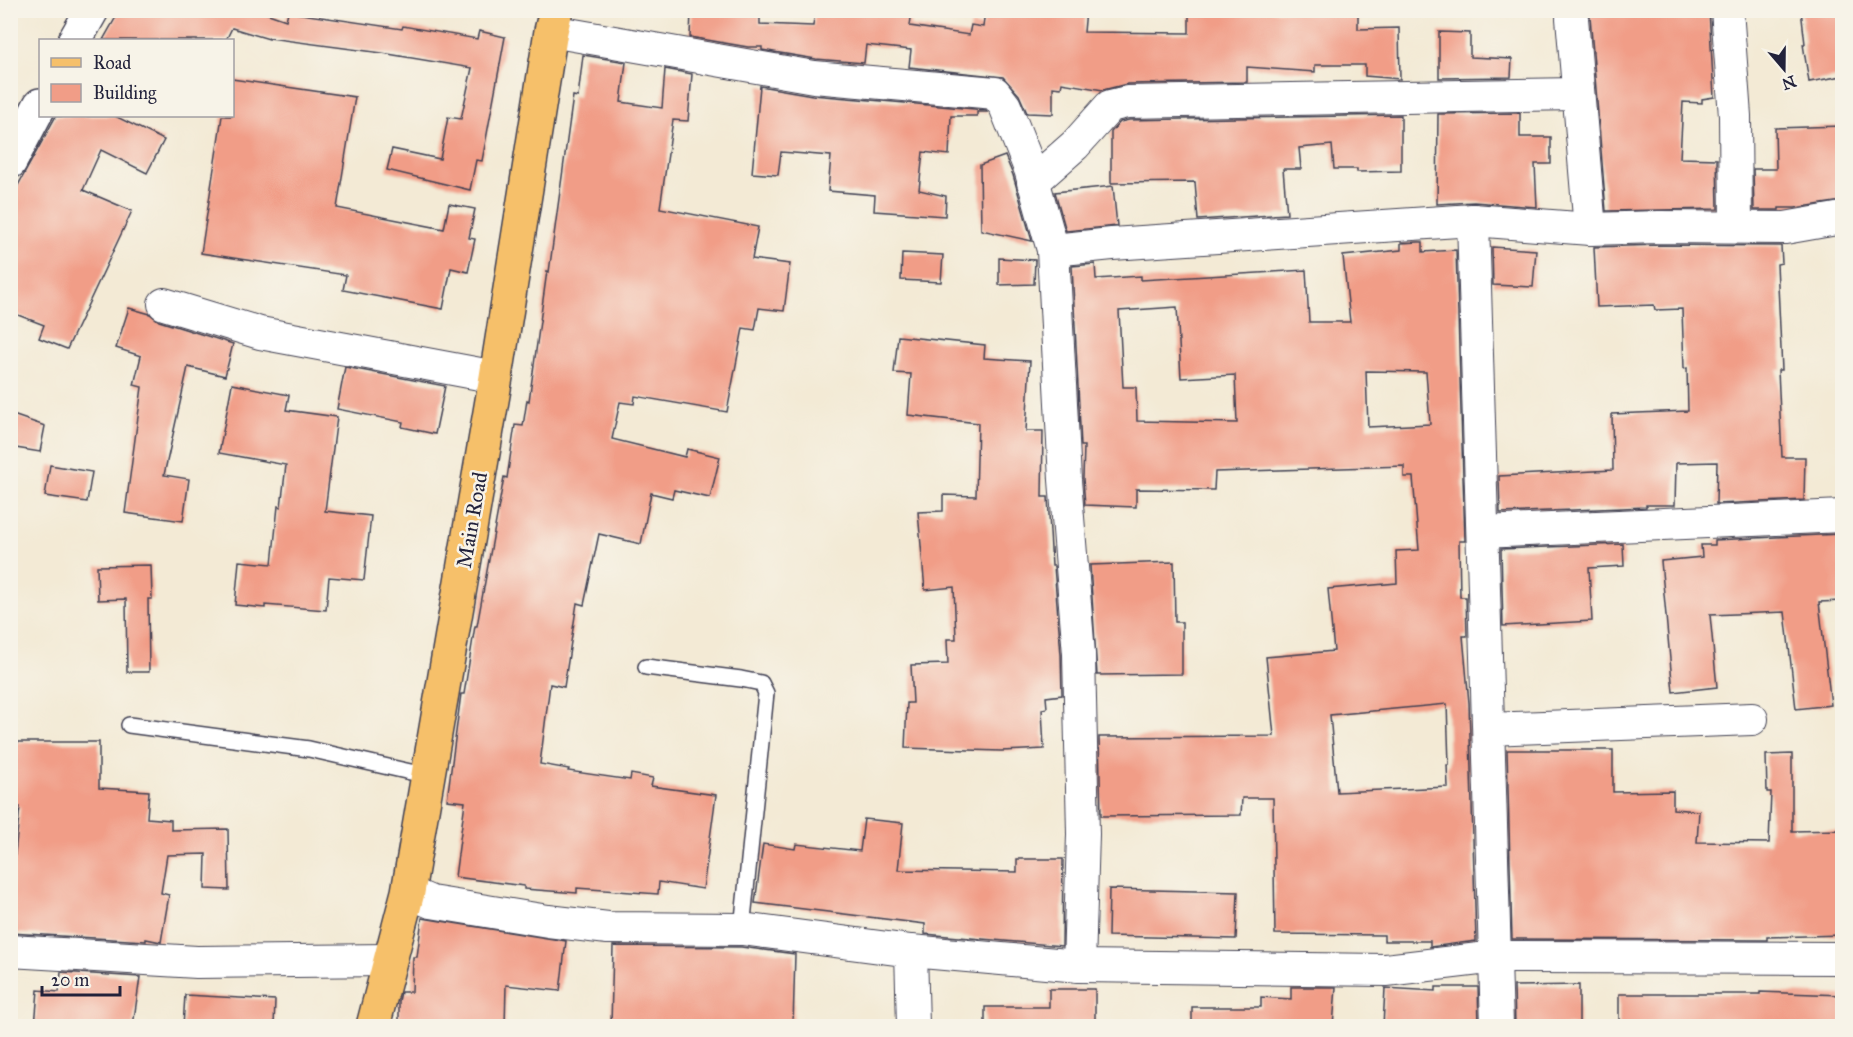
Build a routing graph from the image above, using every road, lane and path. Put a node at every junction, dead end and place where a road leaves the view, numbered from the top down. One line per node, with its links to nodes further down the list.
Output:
1 (92, 10): 5 (street)
2 (1727, 10): 12 (street)
3 (1572, 18): 6 (street)
4 (553, 21): 9 (street); 16 (main road, Main Road)
5 (76, 39)
6 (1577, 94): 9 (street); 13 (street)
7 (39, 107): 8 (street)
8 (10, 162)
9 (1033, 182): 14 (street)
10 (1842, 218): 12 (street)
11 (1473, 220): 13 (street); 14 (street); 18 (street)
12 (1736, 227): 13 (street)
13 (1590, 229)
14 (1053, 250): 31 (street)
15 (164, 304): 16 (street)
16 (496, 377): 23 (main road, Main Road)
17 (1842, 516): 18 (street)
18 (1483, 532): 22 (street)
19 (646, 667): 25 (lane)
20 (1752, 719): 22 (street)
21 (129, 725): 23 (lane)
22 (1489, 729): 28 (street)
23 (428, 776): 24 (main road, Main Road)
24 (408, 892): 25 (street); 30 (main road, Main Road)
25 (742, 929): 27 (street)
26 (10, 951): 30 (street)
27 (911, 951): 31 (street); 33 (street)
28 (1496, 957): 29 (street); 31 (street); 34 (street)
29 (1842, 958)
30 (389, 960): 32 (main road, Main Road)
31 (1078, 966)
32 (373, 1026)
33 (913, 1026)
34 (1497, 1026)

